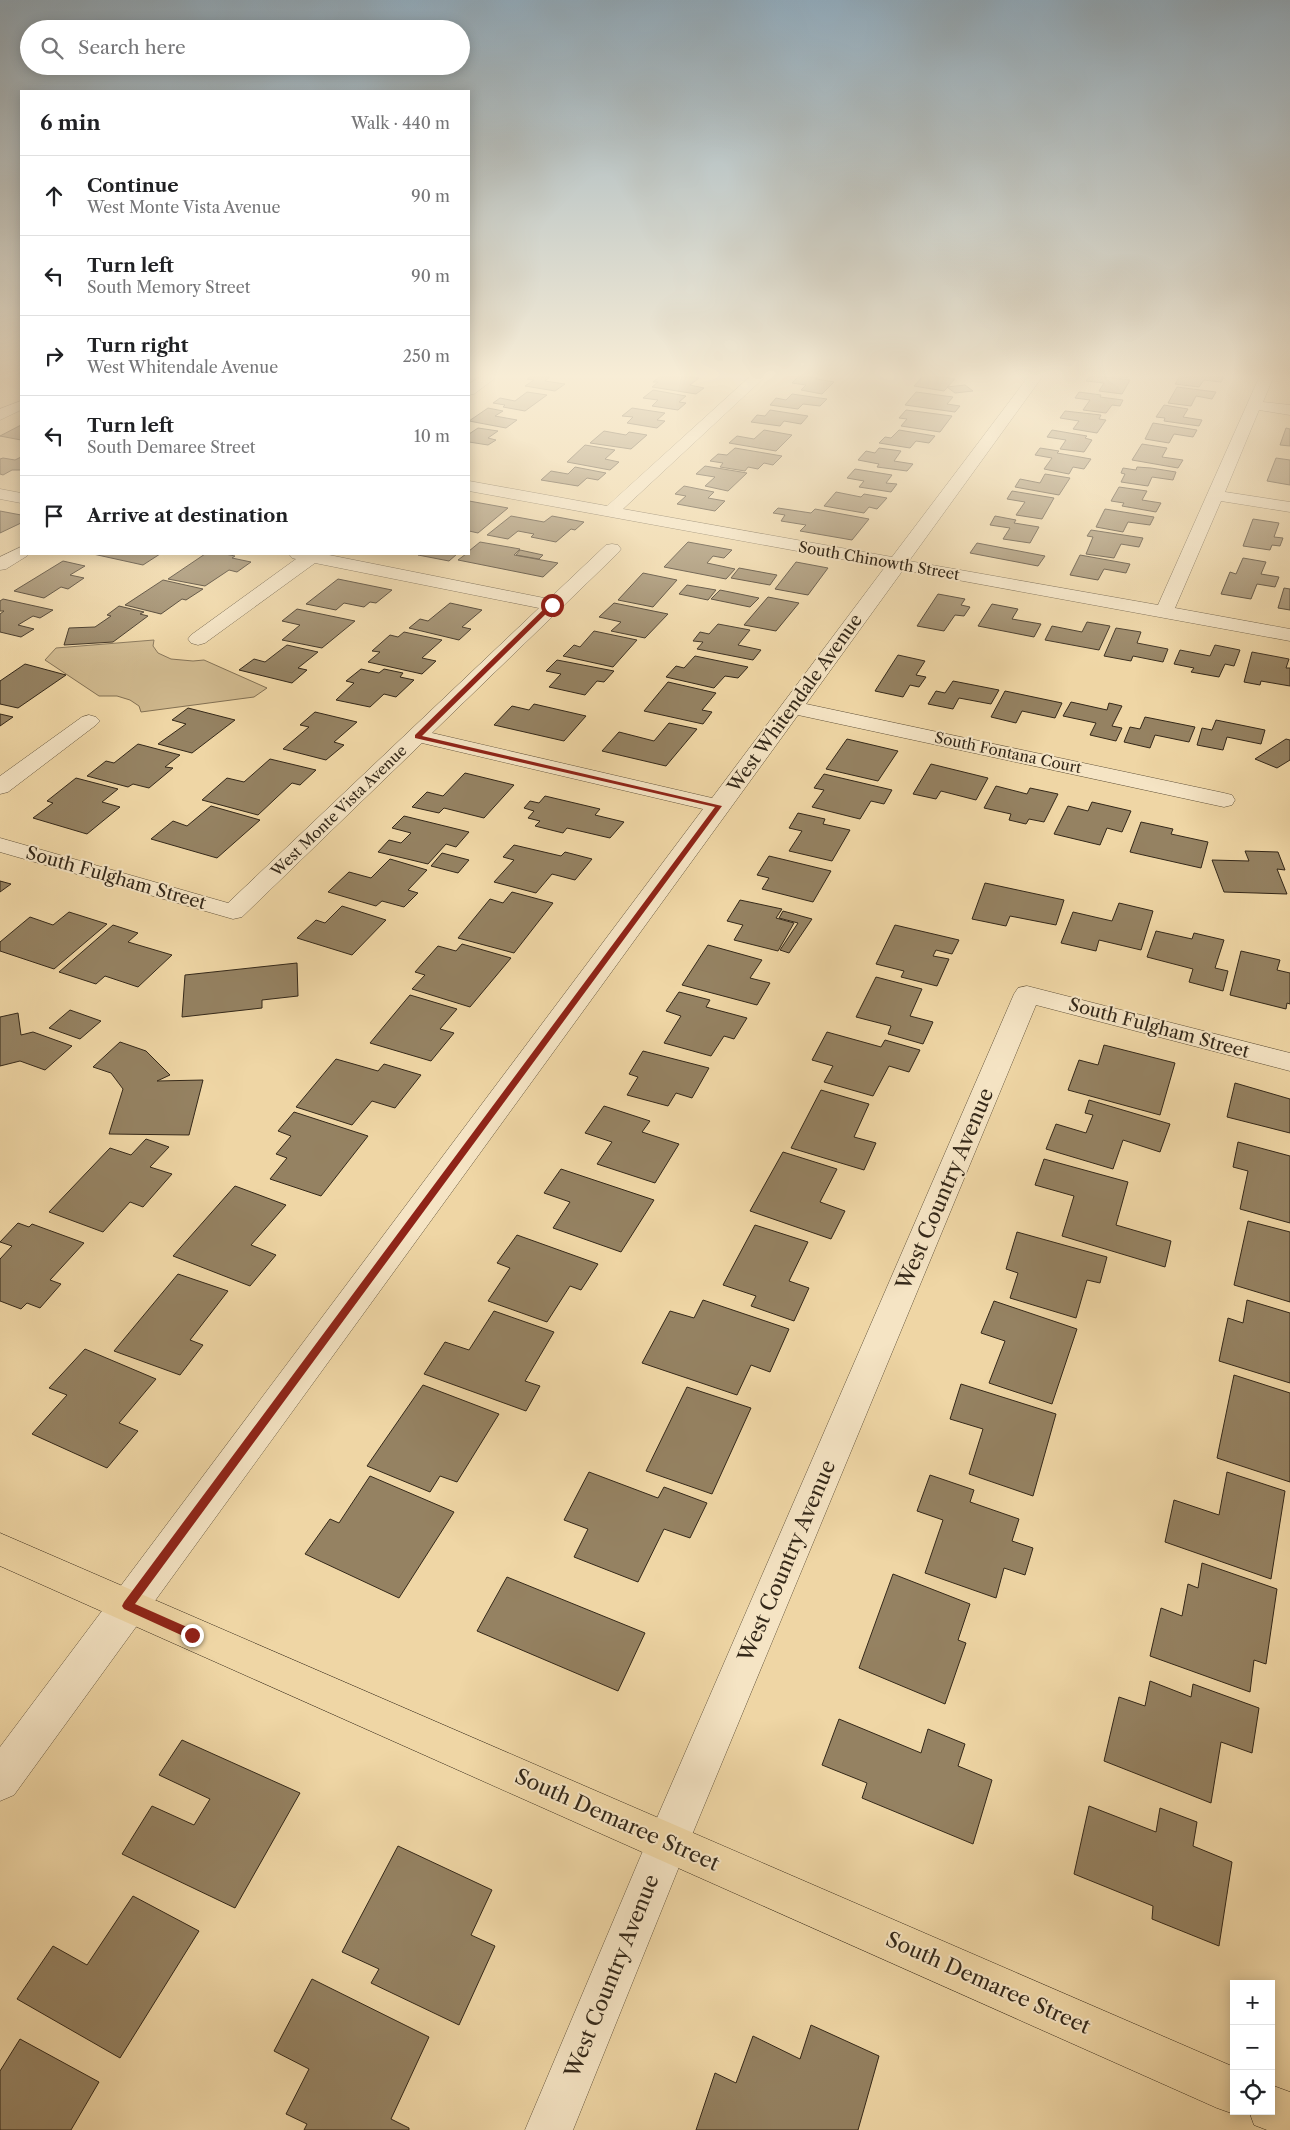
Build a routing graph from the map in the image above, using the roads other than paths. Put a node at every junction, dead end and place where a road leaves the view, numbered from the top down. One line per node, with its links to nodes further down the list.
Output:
1 (653, 472): 9 (street)
2 (965, 472): 13 (street, West Whitendale Avenue)
3 (1225, 472): 6 (street)
4 (470, 486): 9 (street, South Chinowth Street)
5 (0, 494): 7 (street)
6 (1215, 495): 8 (street); 16 (street)
7 (20, 498)
8 (1290, 507)
9 (610, 512): 13 (street, South Chinowth Street)
10 (612, 549): 15 (street, West Monte Vista Avenue)
11 (20, 553): 14 (street)
12 (308, 555): 15 (street); 18 (street)
13 (897, 564): 16 (street, South Chinowth Street); 19 (street, West Whitendale Avenue)
14 (0, 565)
15 (552, 605): 21 (street, West Monte Vista Avenue)
16 (1164, 612): 17 (street, South Chinowth Street)
17 (1290, 635)
18 (198, 639)
19 (792, 706): 23 (street, South Fontana Court); 24 (street, West Whitendale Avenue)
20 (89, 720): 22 (street)
21 (418, 736): 24 (street); 26 (street, West Monte Vista Avenue)
22 (0, 787)
23 (1224, 800)
24 (719, 806): 30 (street, West Whitendale Avenue)
25 (0, 844): 26 (street, South Fulgham Street)
26 (233, 912)
27 (1027, 994): 28 (street, South Fulgham Street); 32 (street, West Country Avenue)
28 (1290, 1062)
29 (0, 1549): 30 (main road, South Demaree Street)
30 (128, 1606): 31 (street, West Whitendale Avenue); 32 (main road, South Demaree Street)
31 (0, 1781)
32 (668, 1842): 33 (main road, South Demaree Street); 36 (street, West Country Avenue)
33 (1230, 2089)
34 (1275, 2110): 35 (main road)
35 (1290, 2116)
36 (549, 2130)

